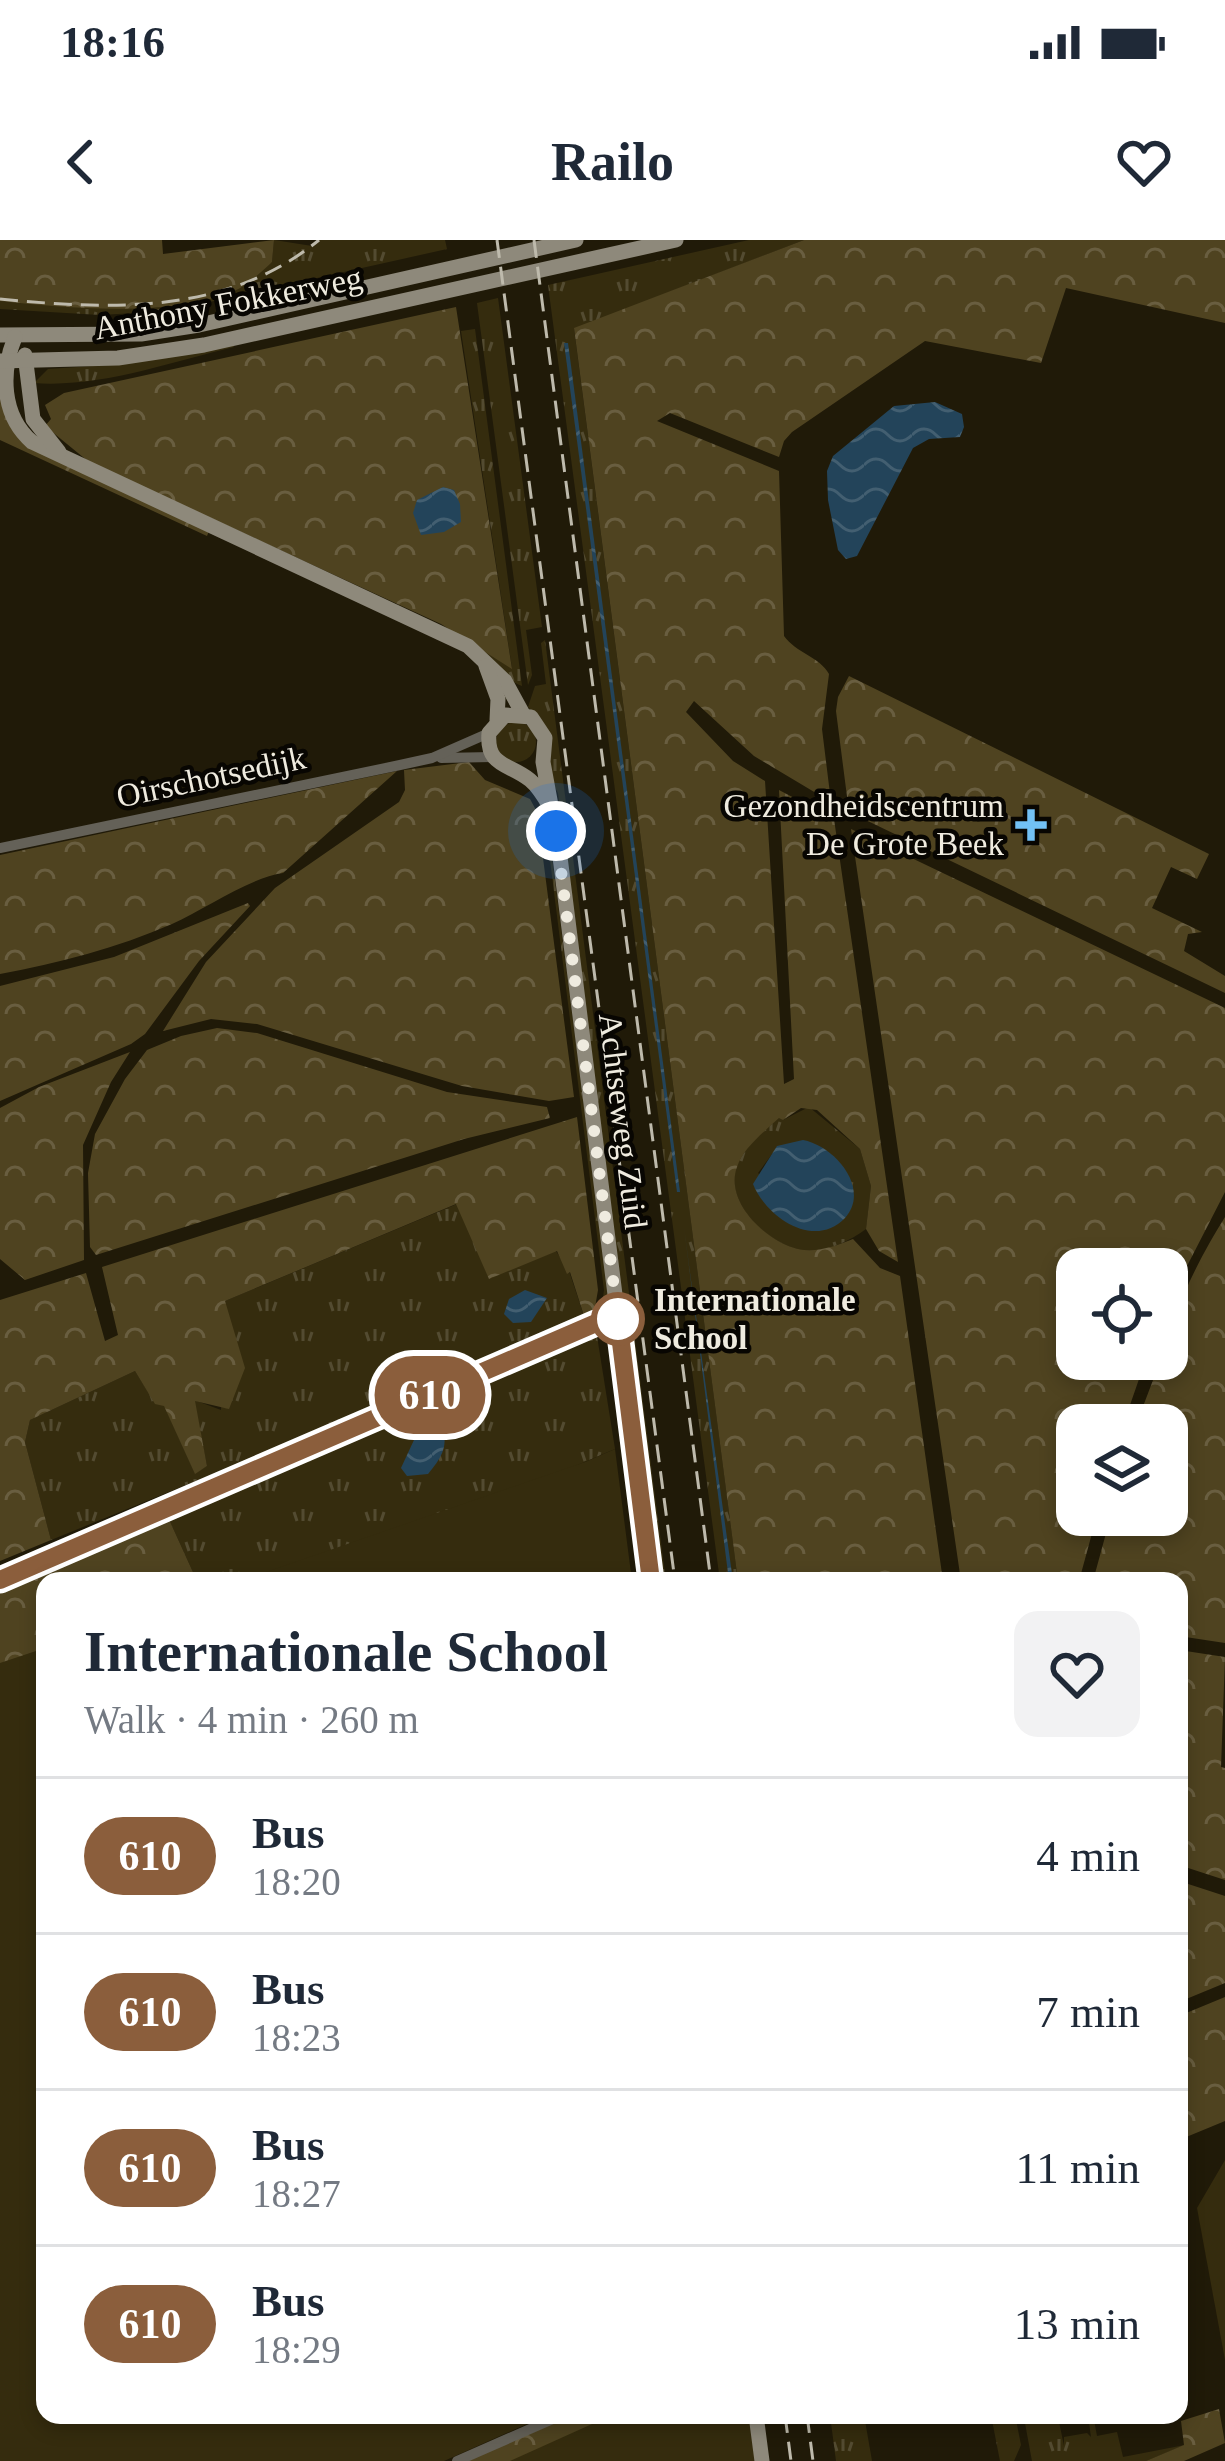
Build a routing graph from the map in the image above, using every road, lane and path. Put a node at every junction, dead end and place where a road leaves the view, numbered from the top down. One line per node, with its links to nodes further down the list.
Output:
1 (576, 240): 3 (street, Anthony Fokkerweg)
2 (676, 240): 5 (street, Anthony Fokkerweg)
3 (8, 336): 4 (street); 5 (street)
4 (3, 361): 5 (street, Anthony Fokkerweg); 6 (street)
5 (29, 362): 6 (street)
6 (70, 460): 7 (street)
7 (481, 657): 8 (street); 9 (street)
8 (523, 714): 9 (street); 10 (street)
9 (493, 727): 11 (street); 12 (street, Oirschotsedijk)
10 (542, 754): 13 (street); 14 (street, Achtseweg Zuid)
11 (492, 757): 12 (street, Oirschotsedijk); 13 (street)
12 (432, 758): 15 (street, Oirschotsedijk)
13 (516, 771): 14 (street)
14 (553, 812): 16 (street, Achtseweg Zuid)
15 (0, 848)
16 (618, 1319): 17 (street, Achtseweg Zuid); 18 (street)
17 (650, 1572)
18 (0, 1580)
19 (541, 2424): 21 (street)
20 (757, 2424): 22 (street)
21 (457, 2461)
22 (762, 2461)

